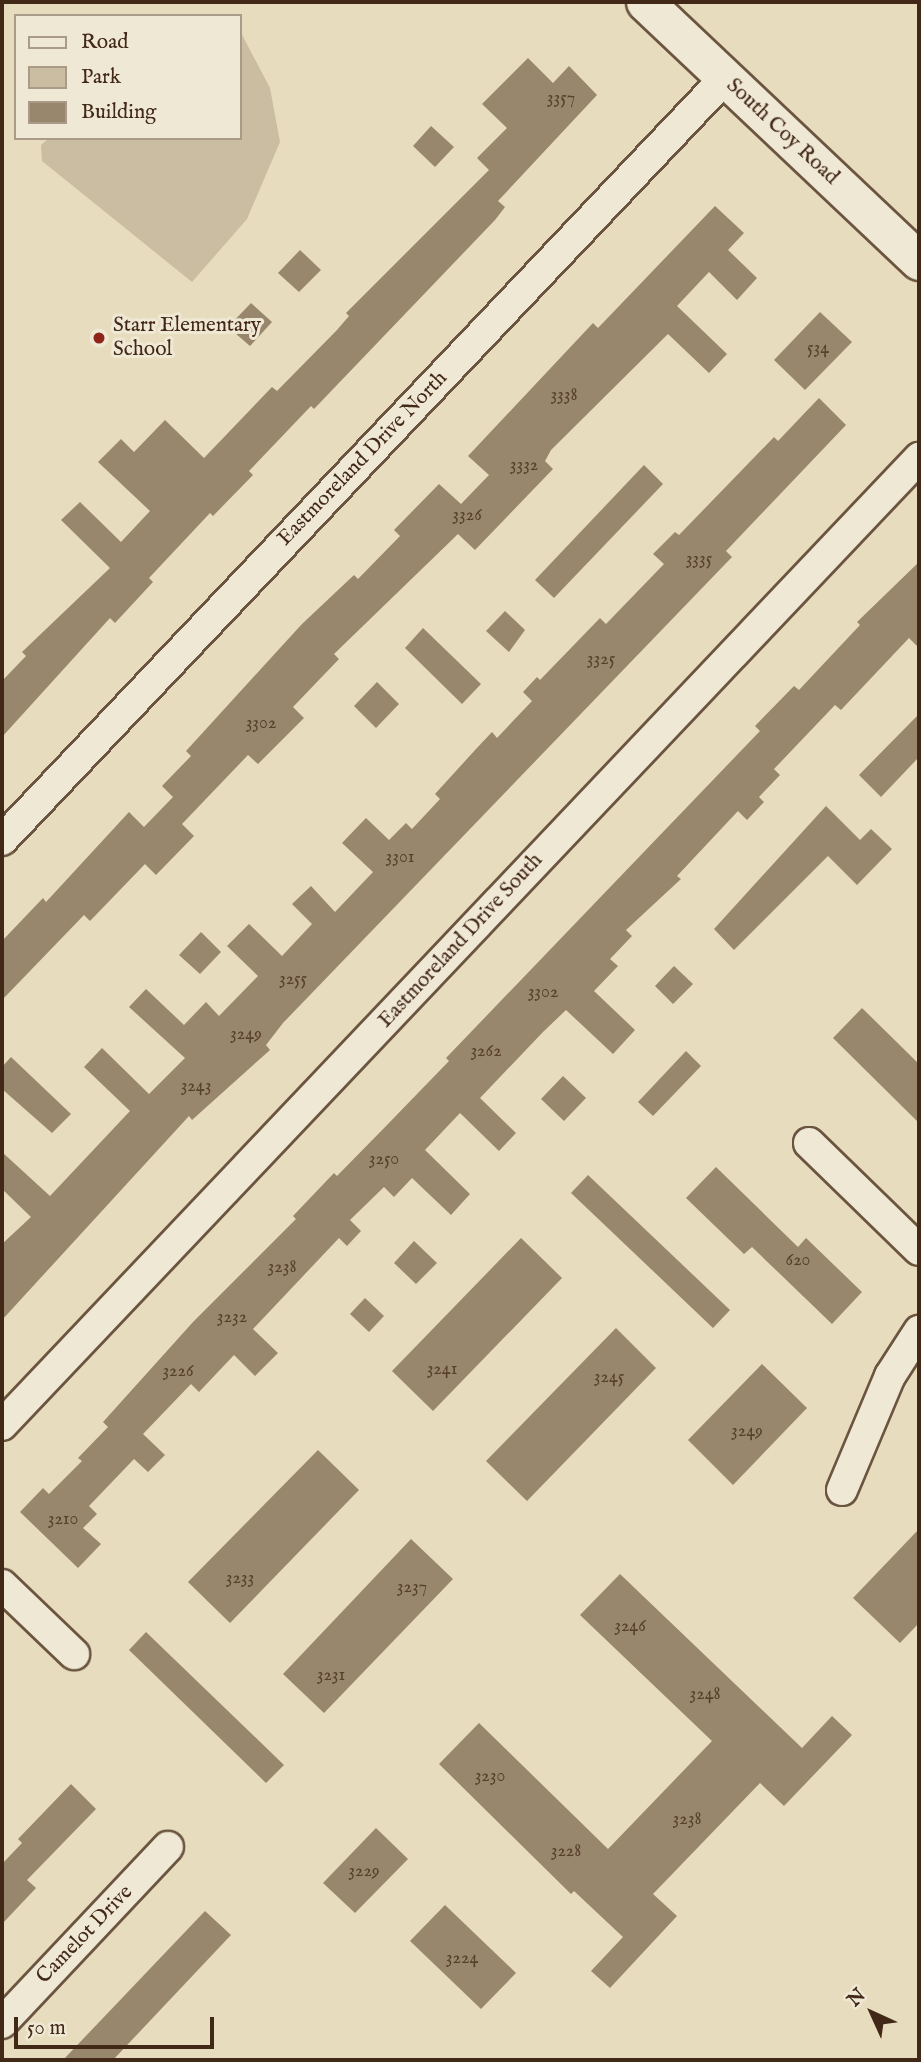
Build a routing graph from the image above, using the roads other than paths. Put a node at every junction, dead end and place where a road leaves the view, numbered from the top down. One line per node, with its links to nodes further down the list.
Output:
1 (645, 2): 2 (street, South Coy Road)
2 (725, 78): 3 (street, South Coy Road); 5 (street, Eastmoreland Drive North)
3 (919, 261)
4 (919, 458): 9 (street, Eastmoreland Drive South)
5 (2, 840)
6 (809, 1143): 7 (street)
7 (919, 1250)
8 (919, 1331): 10 (street)
9 (2, 1425)
10 (842, 1490)
11 (2, 1585): 12 (street)
12 (74, 1654)
13 (168, 1847): 14 (street, Camelot Drive)
14 (2, 2023)

